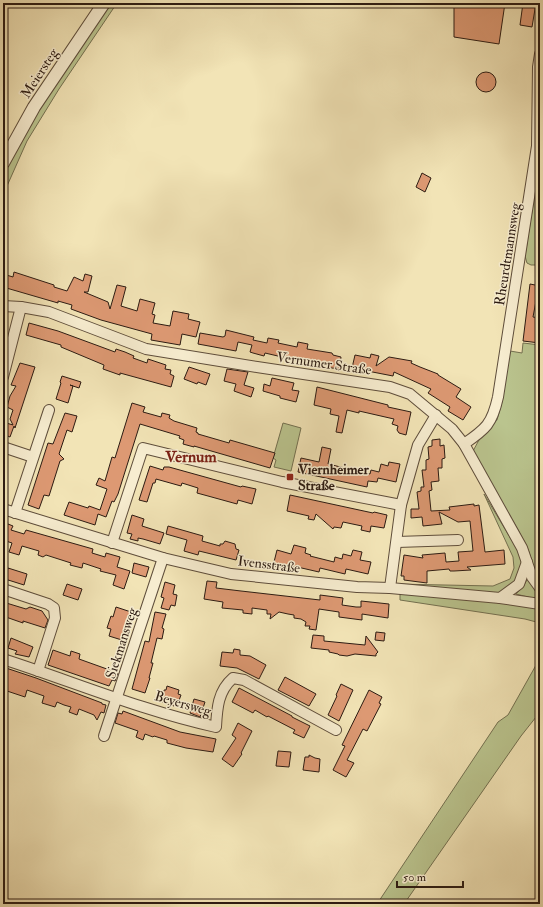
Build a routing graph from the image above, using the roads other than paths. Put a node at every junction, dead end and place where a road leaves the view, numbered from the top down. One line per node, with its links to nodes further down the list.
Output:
1 (104, 3): 3 (street, Meiersteg)
2 (540, 54): 9 (street, Rheurdtmannsweg)
3 (3, 163)
4 (3, 306): 5 (street, Vernumer Straße)
5 (21, 307): 6 (street); 8 (street, Vernumer Straße)
6 (3, 377)
7 (49, 410): 11 (street)
8 (436, 415): 9 (street, Vernumer Straße); 12 (street)
9 (464, 444): 19 (street, Vernumer Straße)
10 (3, 447): 11 (street)
11 (33, 457): 14 (street)
12 (402, 505): 16 (street); 17 (street)
13 (3, 509): 14 (street, Ivensstraße)
14 (15, 513): 17 (street, Ivensstraße)
15 (458, 540): 16 (street)
16 (397, 542): 20 (street)
17 (112, 543): 18 (street, Ivensstraße)
18 (164, 558): 20 (street, Ivensstraße); 27 (street, Siekmansweg)
19 (527, 562): 21 (street, Vernumer Straße); 23 (street)
20 (390, 588): 23 (street, Ivensstraße)
21 (540, 588)
22 (3, 589): 26 (street)
23 (500, 598): 24 (street, Ivensstraße)
24 (540, 604)
25 (3, 659): 26 (street, Beyersweg)
26 (38, 671): 27 (street, Beyersweg)
27 (117, 699): 28 (street, Beyersweg); 29 (street, Siekmansweg)
28 (336, 730)
29 (104, 736)

